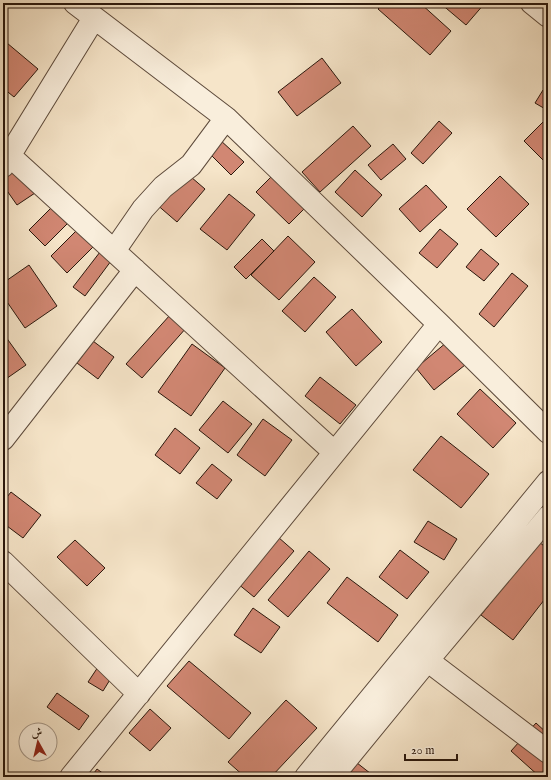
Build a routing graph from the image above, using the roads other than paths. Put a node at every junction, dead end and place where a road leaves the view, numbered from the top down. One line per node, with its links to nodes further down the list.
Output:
1 (75, 3): 4 (street)
2 (532, 3): 3 (street)
3 (548, 16)
4 (94, 18): 5 (street); 6 (street)
5 (226, 118): 7 (street); 9 (street)
6 (6, 161): 7 (street)
7 (114, 251): 8 (street)
8 (136, 270): 11 (street); 12 (street)
9 (439, 324): 10 (street); 12 (street)
10 (548, 432)
11 (3, 439)
12 (334, 452): 17 (street)
13 (548, 482): 16 (street)
14 (548, 517): 16 (street)
15 (3, 562): 17 (street)
16 (419, 654): 18 (street); 20 (street); 21 (street)
17 (139, 694): 19 (street)
18 (548, 752)
19 (71, 777)
20 (306, 777)
21 (332, 777)

